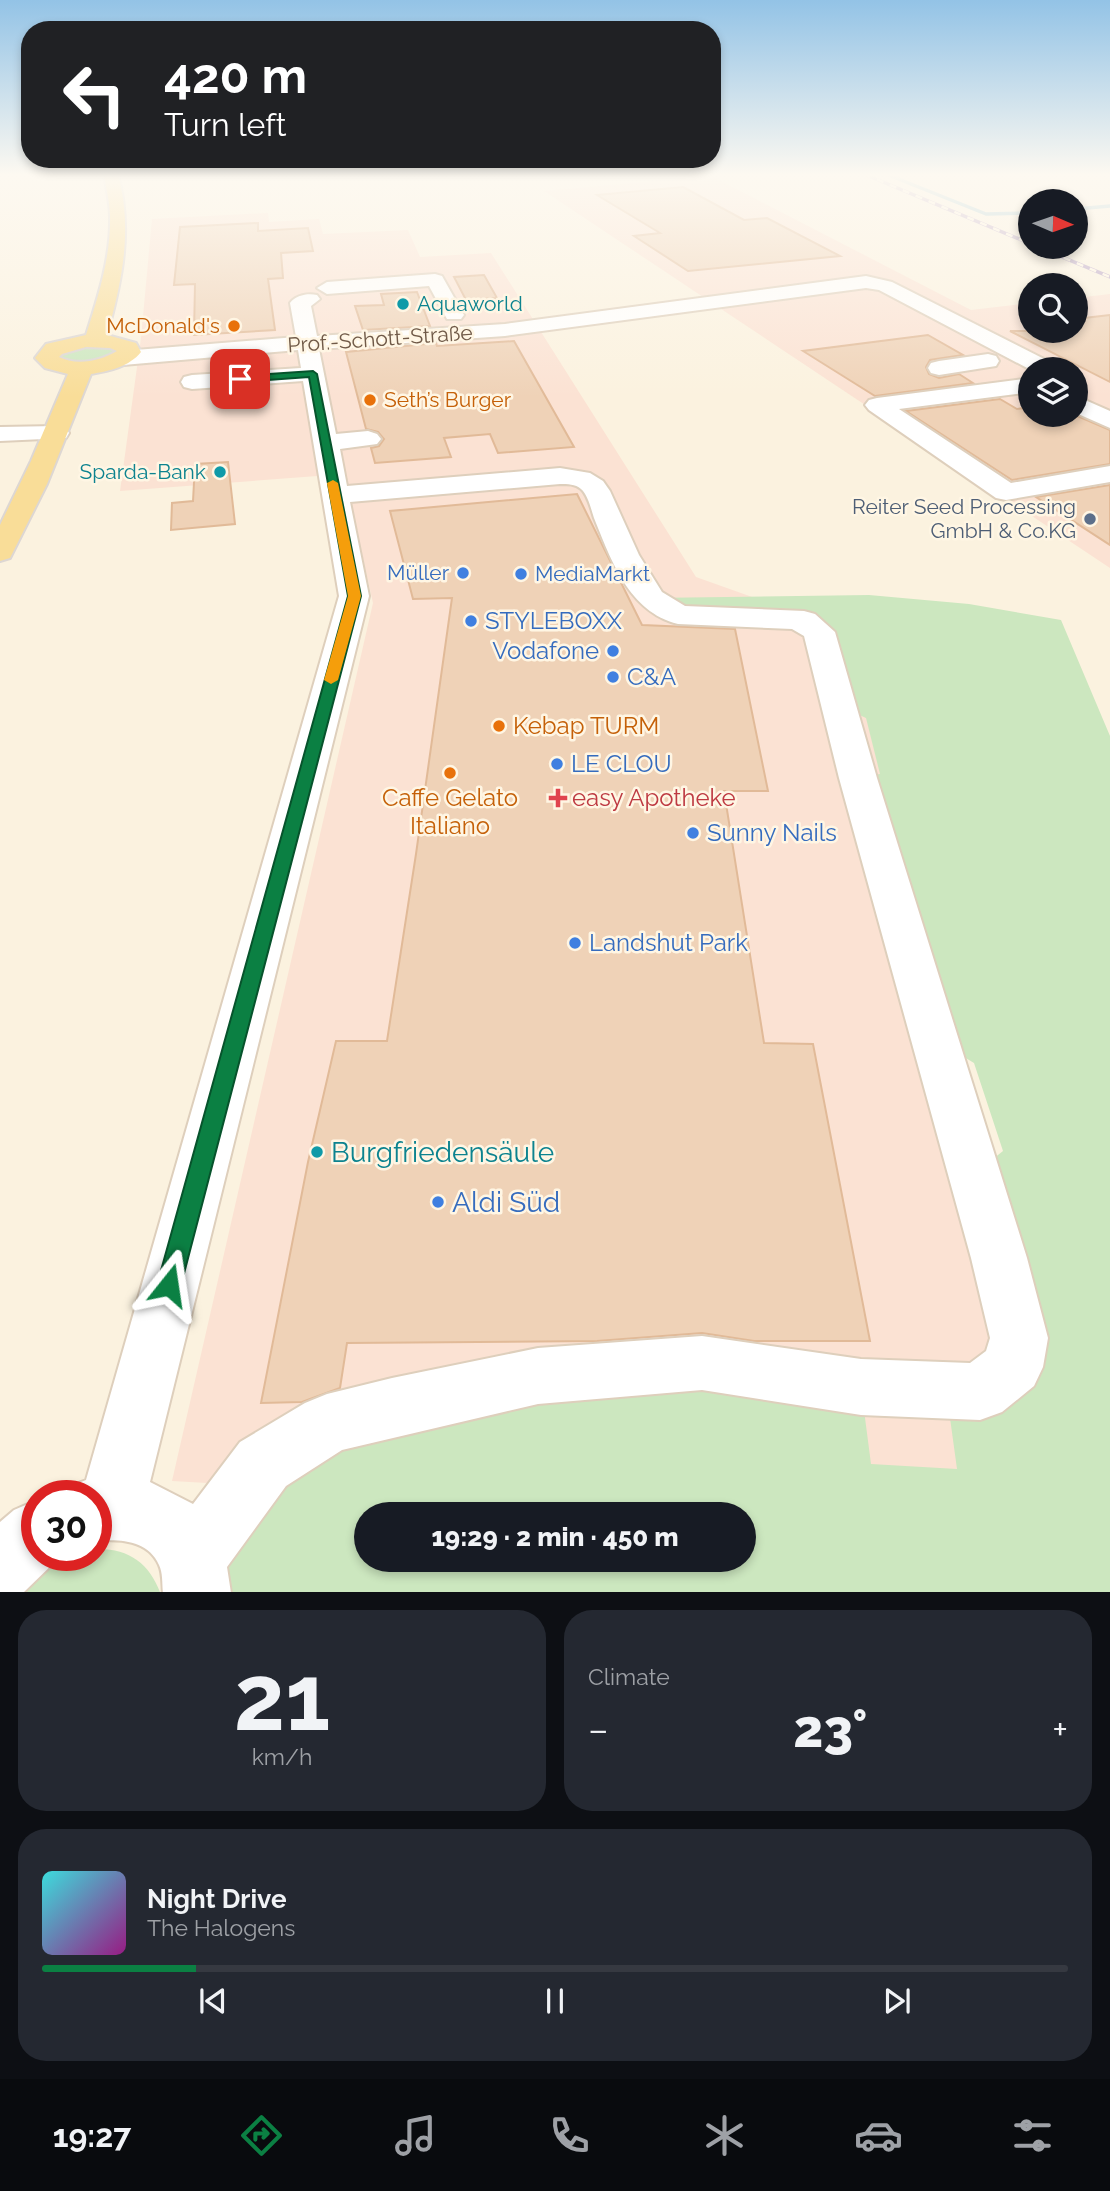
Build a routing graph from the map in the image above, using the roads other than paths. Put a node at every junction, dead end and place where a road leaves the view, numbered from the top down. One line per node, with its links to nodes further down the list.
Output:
1 (117, 248): 9 (main road)
2 (843, 262): 4 (street)
3 (701, 280): 6 (street)
4 (872, 283): 6 (street, Prof.-Schott-Straße); 12 (street)
5 (323, 293): 7 (street); 8 (street); 11 (street)
6 (727, 299): 11 (street, Prof.-Schott-Straße)
7 (366, 300)
8 (454, 315)
9 (95, 341): 10 (main road); 16 (main road)
10 (125, 352): 11 (street, Prof.-Schott-Straße); 16 (main road)
11 (310, 354): 15 (street); 19 (street); 28 (street)
12 (1018, 354): 13 (street); 14 (street)
13 (1024, 357)
14 (988, 361): 17 (street); 18 (street)
15 (228, 366)
16 (82, 368): 25 (main road)
17 (939, 368)
18 (968, 379)
19 (192, 382)
20 (1018, 387): 29 (street)
21 (1088, 395): 23 (street)
22 (1088, 401): 24 (street)
23 (1110, 402)
24 (1110, 421)
25 (57, 433): 26 (street); 31 (main road)
26 (0, 434)
27 (368, 439): 28 (street)
28 (325, 442): 30 (street)
29 (1110, 474)
30 (335, 495): 32 (street); 36 (street)
31 (0, 552)
32 (111, 1480)
33 (112, 1508): 36 (street)
34 (21, 1548): 35 (street)
35 (0, 1568)
36 (194, 1576)

